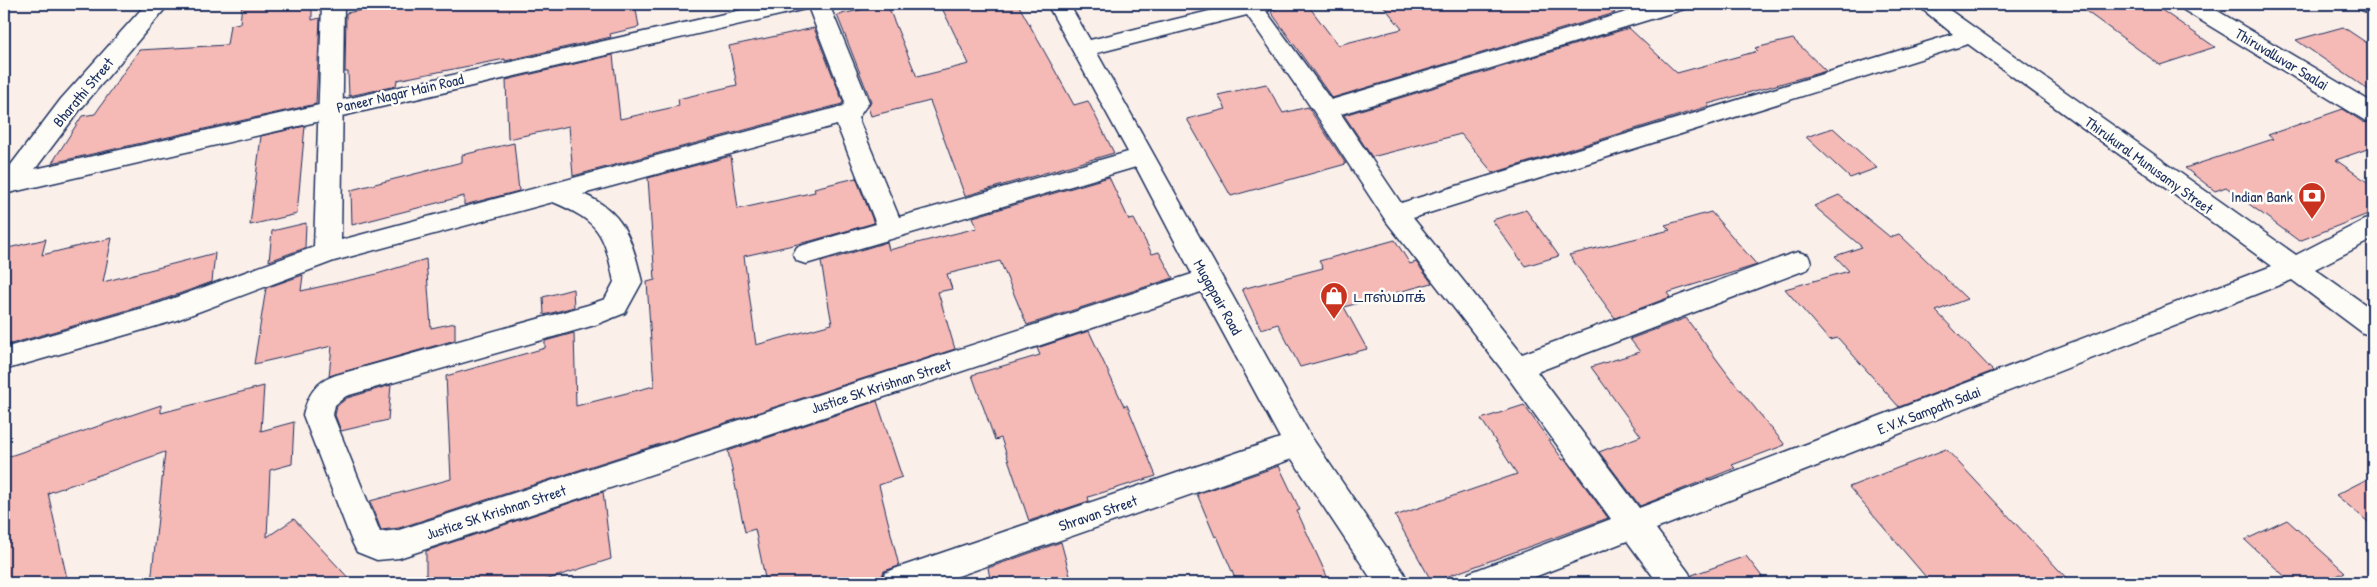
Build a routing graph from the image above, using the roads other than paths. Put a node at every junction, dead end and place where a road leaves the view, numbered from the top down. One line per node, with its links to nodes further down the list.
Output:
1 (158, 4): 17 (street, Bharathi Street)
2 (334, 4): 12 (street)
3 (797, 4): 12 (street, Paneer Nagar Main Road)
4 (818, 4): 15 (street)
5 (1058, 4): 11 (street, Mugappair Road)
6 (1676, 4): 13 (street)
7 (1927, 4): 10 (street, Thirukural Munusamy Street)
8 (2190, 4): 14 (street, Thiruvalluvar Saalai)
9 (1258, 5): 11 (street); 13 (street)
10 (1970, 36): 19 (street); 25 (street, Thirukural Munusamy Street)
11 (1083, 49): 16 (street, Mugappair Road)
12 (330, 108): 17 (street, Paneer Nagar Main Road); 22 (street)
13 (1326, 110): 19 (street)
14 (2373, 114)
15 (845, 115): 18 (street); 21 (street)
16 (1143, 156): 21 (street); 26 (street, Mugappair Road)
17 (7, 184)
18 (555, 192): 22 (street); 26 (street, Justice SK Krishnan Street)
19 (1395, 214): 29 (street)
20 (2373, 227): 25 (street, E.V.K Sampath Salai)
21 (890, 230): 23 (street)
22 (327, 253): 28 (street)
23 (806, 254)
24 (1798, 262): 29 (street)
25 (2293, 269): 27 (street, Thirukural Munusamy Street); 31 (street, E.V.K Sampath Salai)
26 (1208, 279): 30 (street, Mugappair Road)
27 (2373, 324)
28 (4, 359)
29 (1516, 368): 31 (street)
30 (1299, 444): 32 (street, Shravan Street); 33 (street, Mugappair Road)
31 (1633, 525): 34 (street, E.V.K Sampath Salai); 35 (street)
32 (897, 583)
33 (1392, 583)
34 (1480, 583)
35 (1677, 583)

